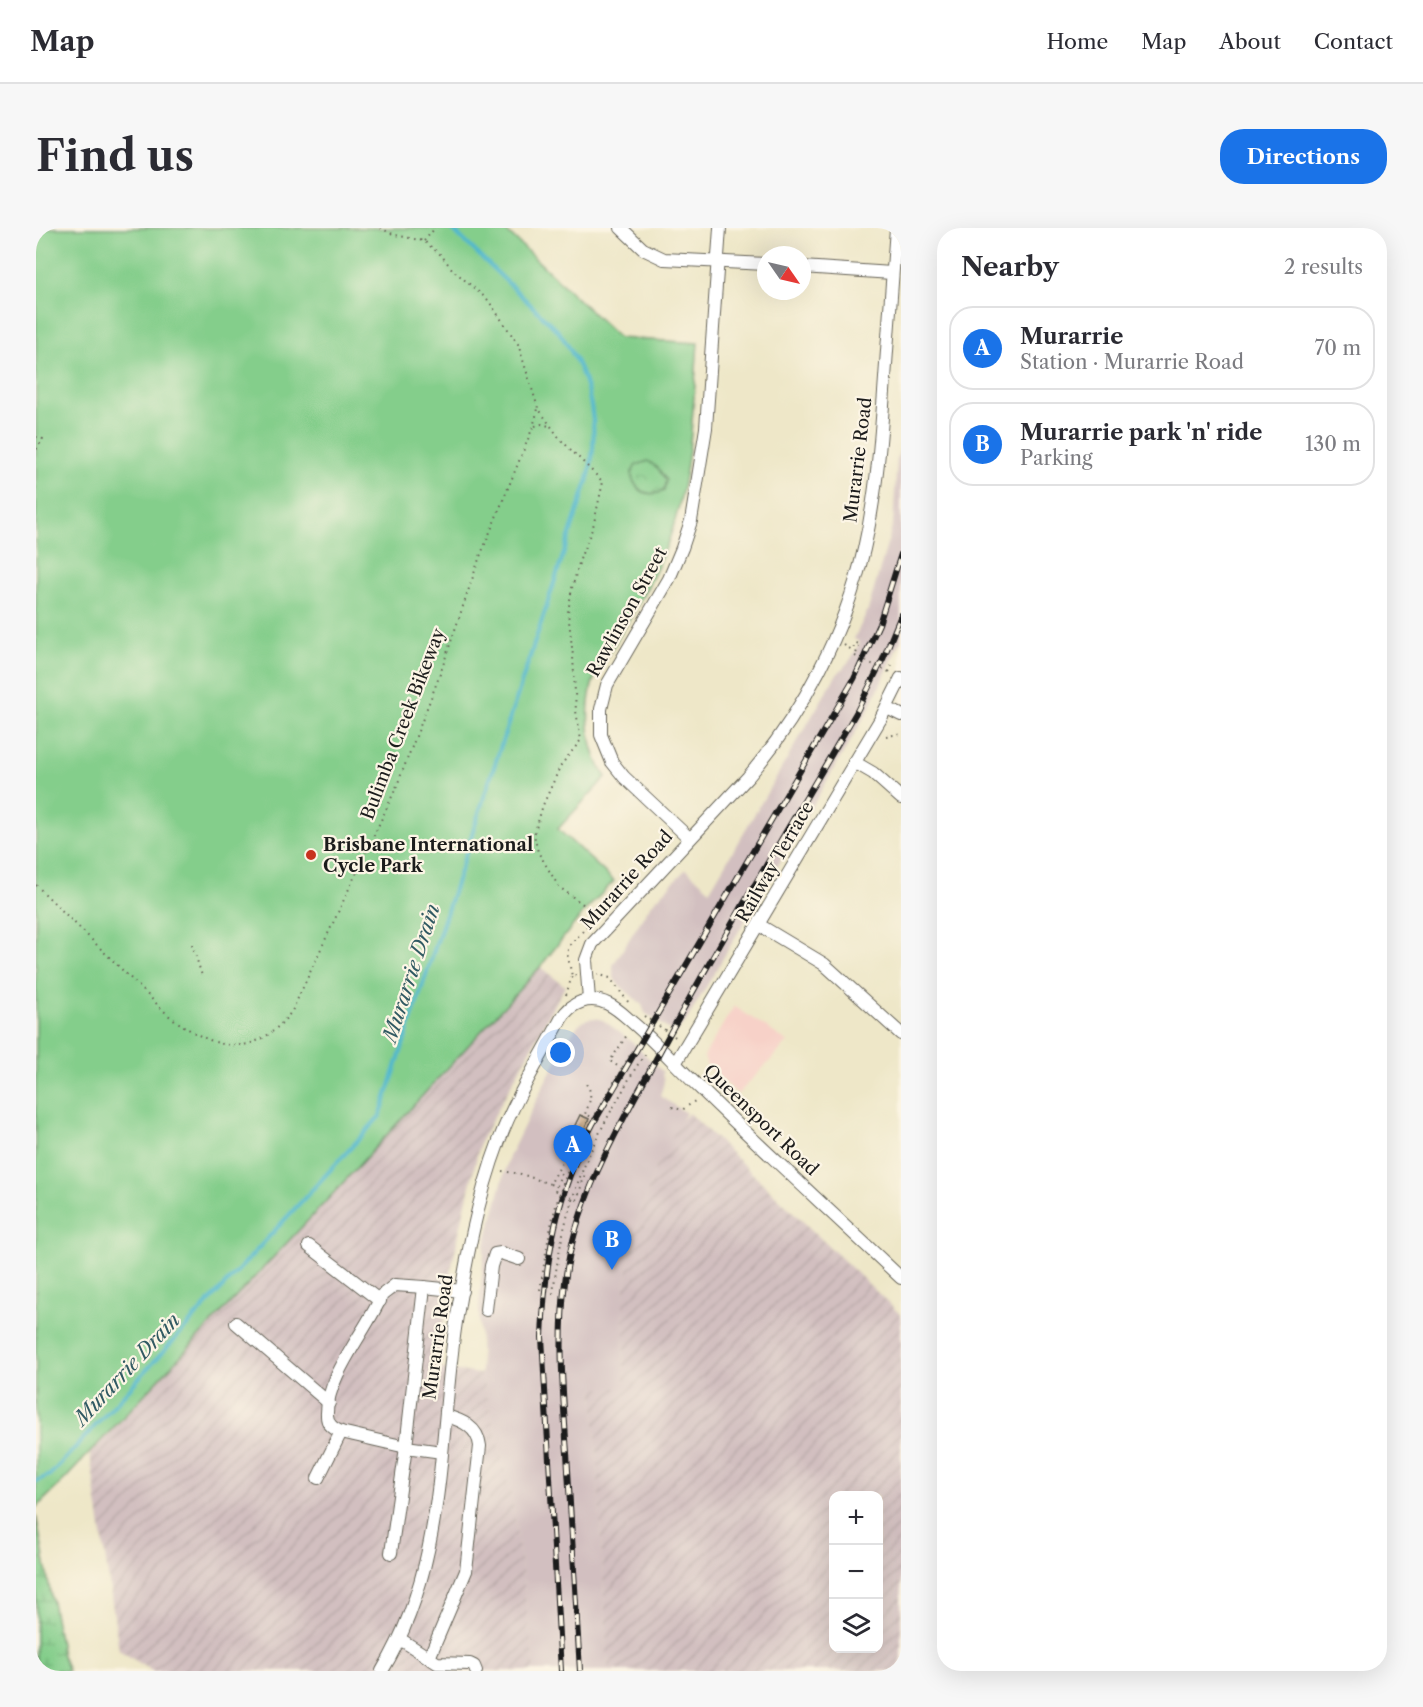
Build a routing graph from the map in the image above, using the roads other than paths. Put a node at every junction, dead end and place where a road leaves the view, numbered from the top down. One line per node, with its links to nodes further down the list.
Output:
1 (621, 228): 4 (street)
2 (720, 228): 4 (street, Rawlinson Street)
3 (896, 228): 7 (street, Murarrie Road)
4 (717, 262): 5 (street); 13 (street, Rawlinson Street)
5 (757, 264)
6 (811, 268): 7 (street)
7 (892, 273): 13 (street, Murarrie Road)
8 (901, 678): 9 (street, Railway Terrace)
9 (886, 708): 10 (street); 11 (street, Railway Terrace)
10 (901, 715)
11 (854, 762): 12 (street); 14 (street, Railway Terrace)
12 (901, 798)
13 (689, 838): 15 (street, Murarrie Road)
14 (759, 925): 16 (street); 17 (street, Railway Terrace)
15 (589, 1000): 17 (street, Queensport Road); 22 (street, Murarrie Road)
16 (901, 1034)
17 (676, 1062): 20 (street, Queensport Road)
18 (309, 1246): 23 (street)
19 (519, 1259): 24 (street)
20 (901, 1278)
21 (424, 1287): 22 (street); 23 (street); 29 (street)
22 (462, 1291): 27 (street, Murarrie Road)
23 (380, 1301): 26 (street)
24 (486, 1310)
25 (236, 1323): 26 (street)
26 (329, 1403): 28 (street)
27 (446, 1416): 30 (street, Murarrie Road); 34 (street)
28 (341, 1432): 29 (street); 31 (street)
29 (406, 1447): 30 (street); 32 (street)
30 (442, 1452): 33 (street, Murarrie Road)
31 (318, 1478)
32 (391, 1553)
33 (400, 1639): 34 (street); 36 (street, Murarrie Road)
34 (429, 1658): 35 (street)
35 (443, 1667): 37 (street)
36 (382, 1671)
37 (476, 1671)

